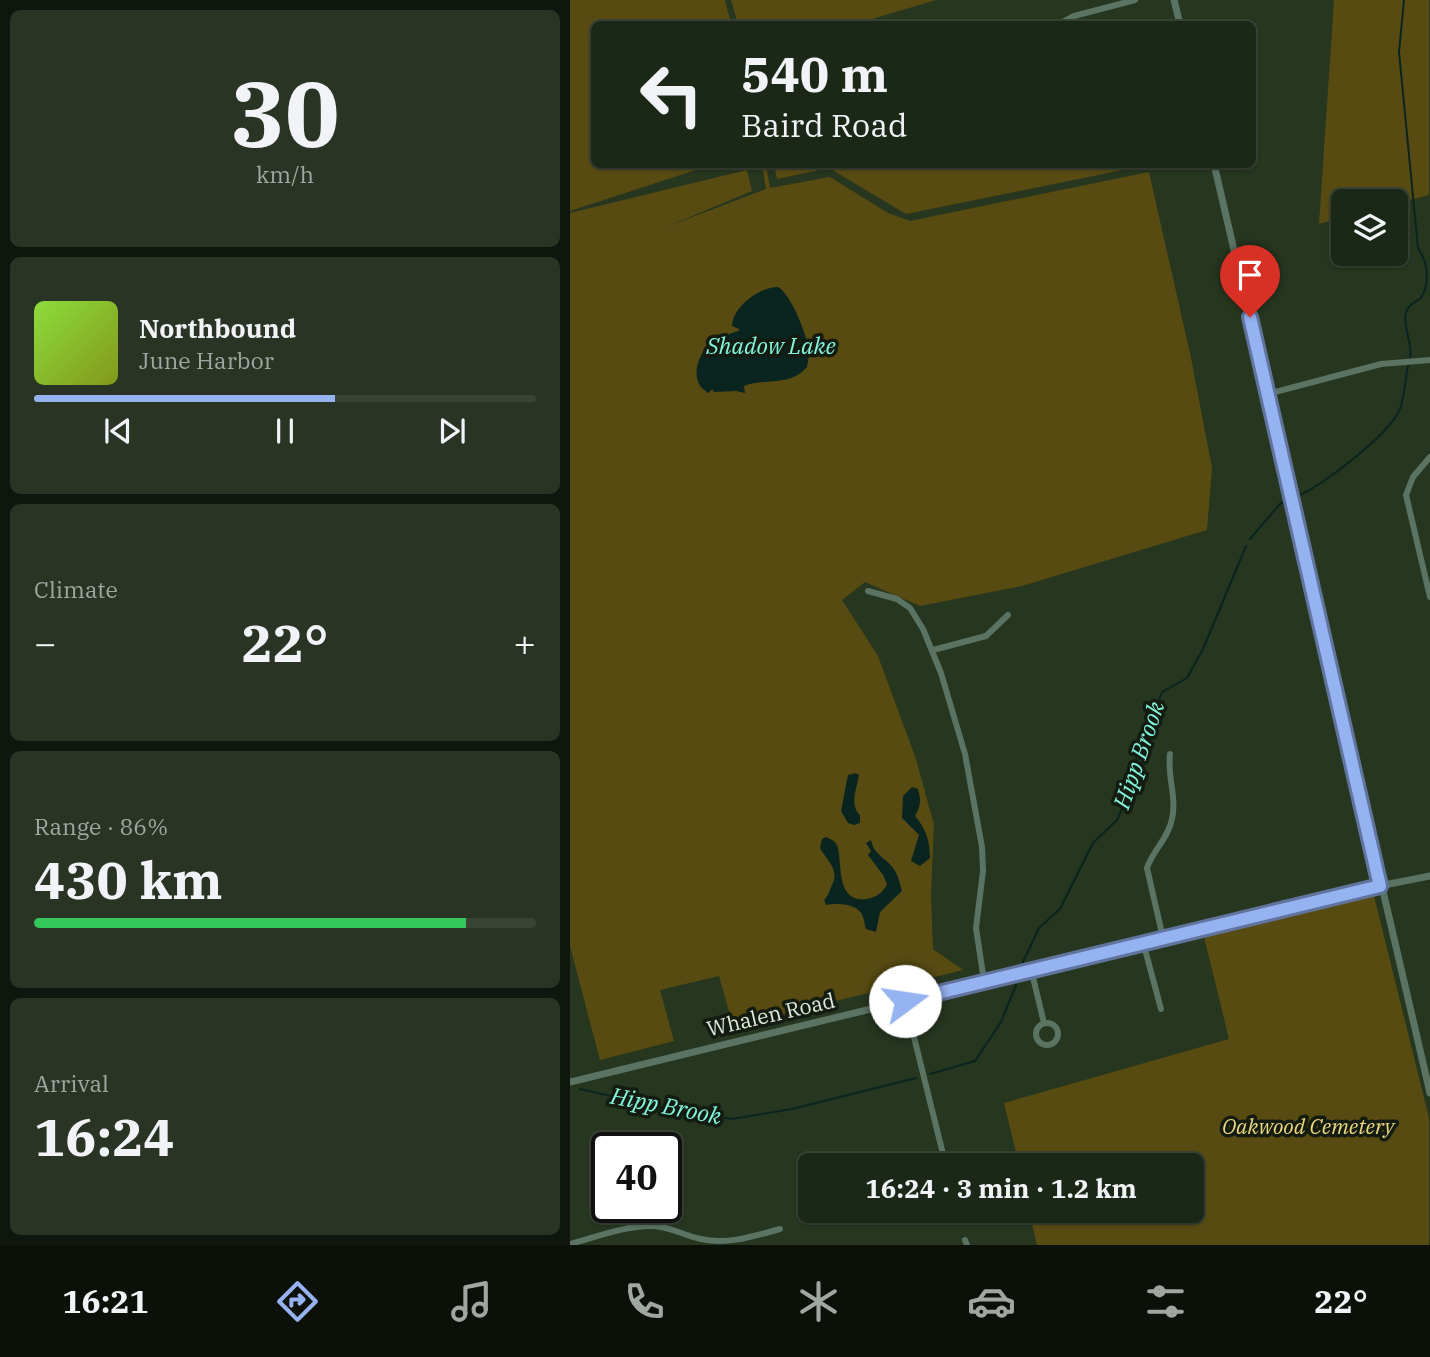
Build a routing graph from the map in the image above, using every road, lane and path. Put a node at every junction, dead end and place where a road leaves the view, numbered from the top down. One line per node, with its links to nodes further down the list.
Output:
1 (1135, 0): 3 (street)
2 (1174, 0): 4 (street)
3 (1065, 21)
4 (1179, 21)
5 (1215, 168): 7 (street)
6 (1429, 360): 7 (street)
7 (1268, 394): 15 (street)
8 (1429, 457): 10 (street)
9 (868, 591): 12 (street)
10 (1429, 597)
11 (1008, 615): 12 (street)
12 (933, 650): 19 (street)
13 (1170, 754): 16 (street)
14 (1429, 876): 15 (street, Whalen Road)
15 (1380, 886): 16 (street, Whalen Road); 24 (street)
16 (1163, 938): 17 (street, Whalen Road)
17 (1143, 942): 18 (street, Whalen Road); 21 (street)
18 (1031, 969): 19 (street, Whalen Road); 22 (street)
19 (984, 981): 20 (street, Whalen Road)
20 (905, 1001): 23 (street, Whalen Road); 25 (street)
21 (1161, 1009)
22 (1044, 1023)
23 (570, 1082)
24 (1429, 1093)
25 (943, 1153)
26 (780, 1229): 27 (street)
27 (570, 1244)

